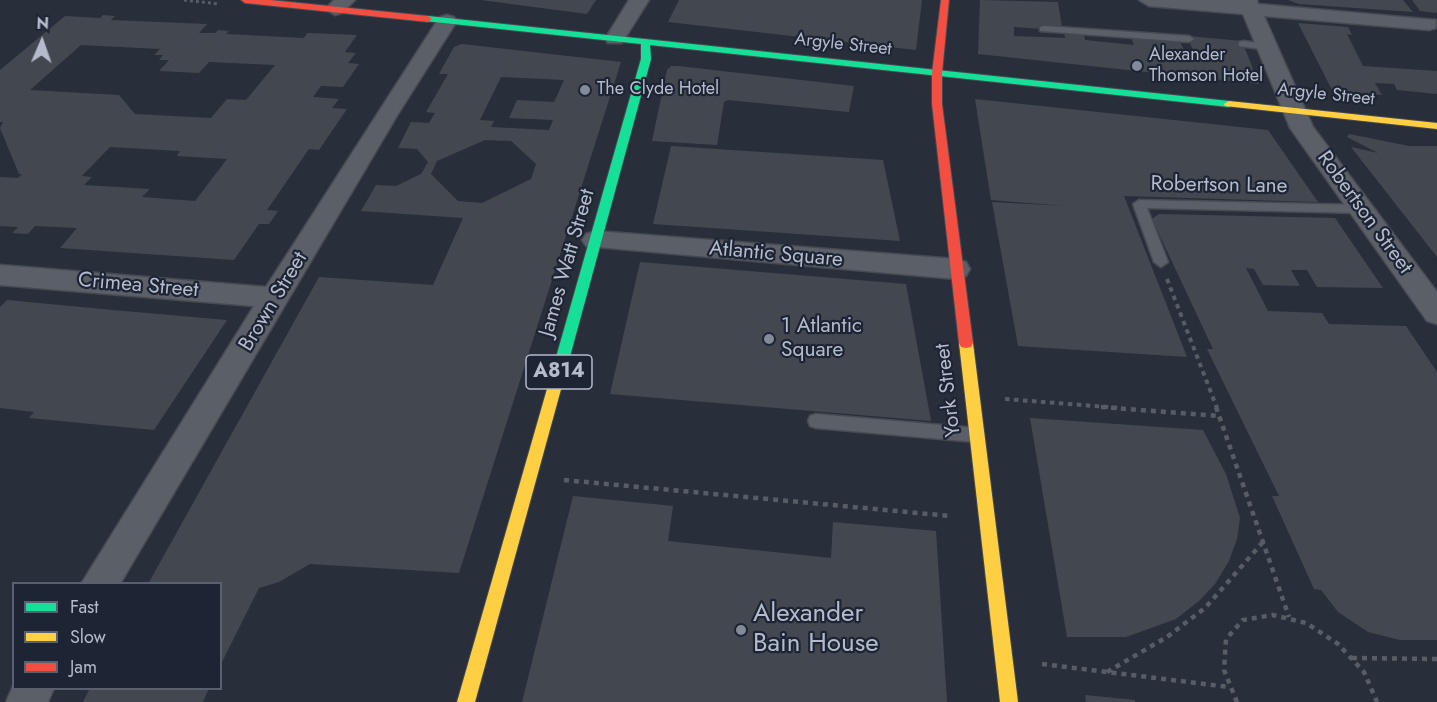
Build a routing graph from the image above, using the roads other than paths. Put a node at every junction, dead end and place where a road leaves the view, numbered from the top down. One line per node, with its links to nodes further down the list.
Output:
1 (245, 0): 6 (street, Argyle Street)
2 (639, 0): 10 (street)
3 (945, 0): 15 (street, York Street)
4 (1149, 0): 5 (street)
5 (1249, 4): 8 (street); 14 (street, Robertson Street)
6 (340, 5): 7 (street, Argyle Street)
7 (447, 21): 10 (street, Argyle Street); 23 (street, Brown Street)
8 (1429, 24)
9 (1044, 29): 11 (lane)
10 (615, 39): 12 (street, Argyle Street)
11 (1189, 39)
12 (645, 42): 15 (street, Argyle Street); 19 (street, James Watt Street / A814)
13 (1243, 44): 14 (lane)
14 (1268, 47): 16 (street, Robertson Street)
15 (936, 73): 16 (street, Argyle Street); 21 (street, York Street)
16 (1294, 110): 17 (street, Argyle Street); 18 (street, Robertson Street)
17 (1437, 126)
18 (1361, 209): 20 (lane, Robertson Lane); 24 (street, Robertson Street)
19 (596, 240): 21 (street, Atlantic Square); 28 (street, James Watt Street / A814)
20 (1161, 261)
21 (956, 269): 26 (street, York Street)
22 (0, 275): 23 (street, Crimea Street)
23 (277, 298): 27 (street, Brown Street)
24 (1437, 313)
25 (816, 421): 26 (lane)
26 (976, 435): 29 (street, York Street)
27 (100, 582)
28 (466, 702)
29 (1009, 702)

